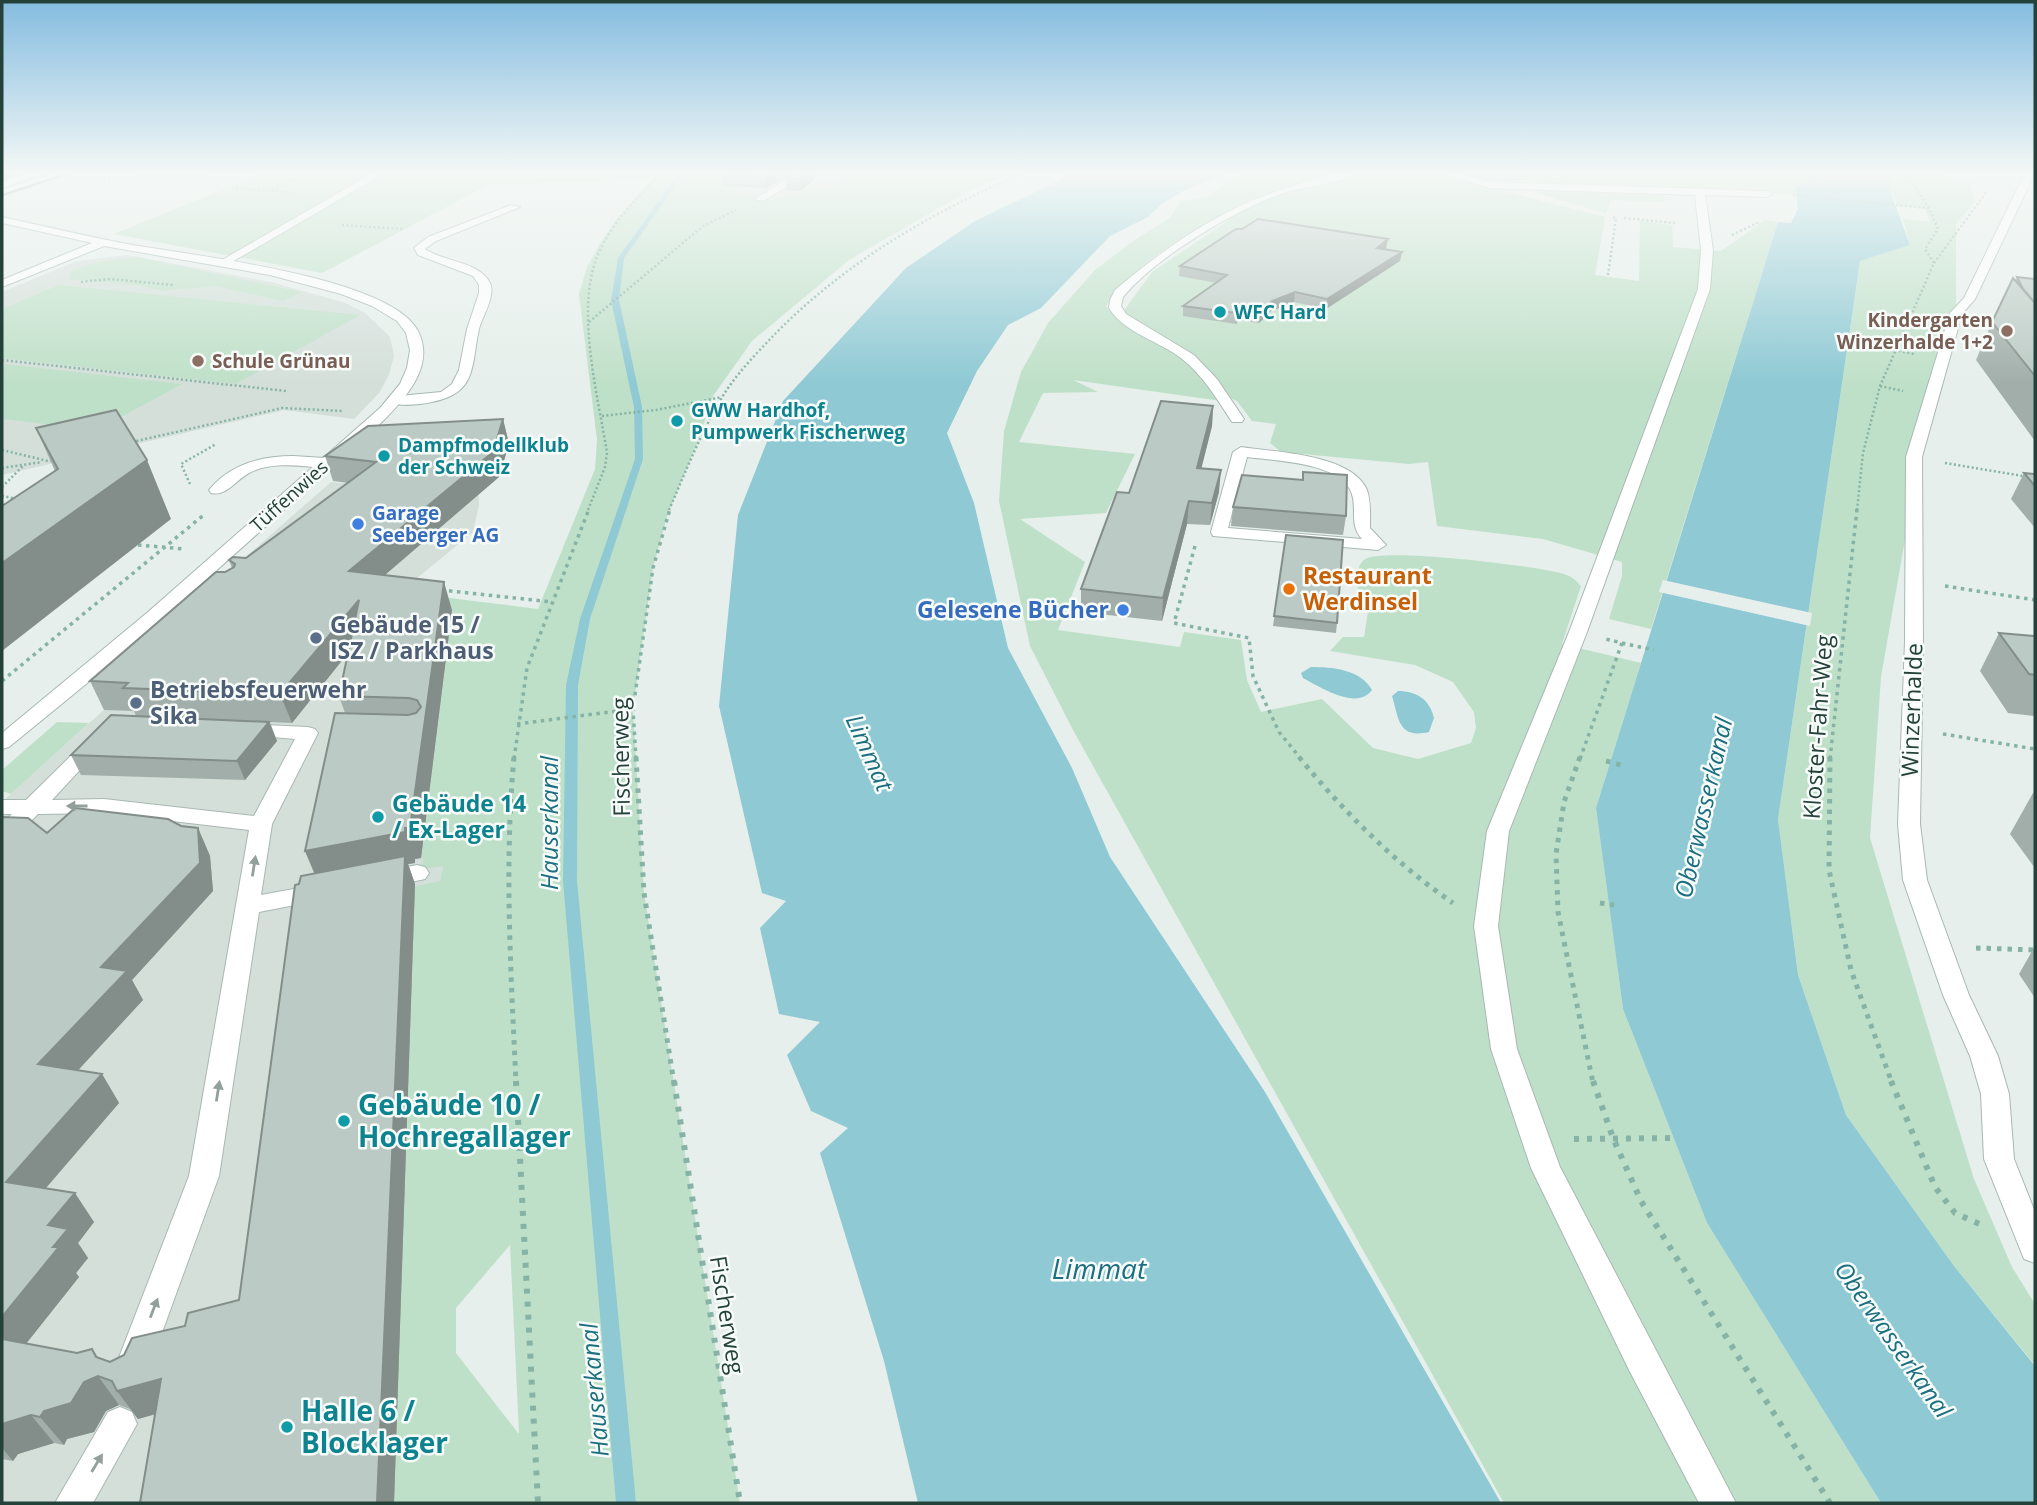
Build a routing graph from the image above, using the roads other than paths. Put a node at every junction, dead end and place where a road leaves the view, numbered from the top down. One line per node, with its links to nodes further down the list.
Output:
1 (102, 243): 9 (street)
2 (103, 243): 8 (street, Tüffenwies)
3 (258, 243): 8 (street)
4 (426, 243): 10 (street)
5 (1179, 243): 11 (street)
6 (1706, 243): 34 (street)
7 (1996, 243): 30 (street, Winzerhalde)
8 (221, 264): 10 (street, Tüffenwies)
9 (2, 284)
10 (394, 400): 12 (street, Tüffenwies)
11 (1237, 419)
12 (325, 463): 13 (street); 15 (street, Tüffenwies)
13 (216, 490)
14 (1378, 545): 14 (street)
15 (186, 588): 16 (street); 21 (street, Tüffenwies)
16 (213, 590)
17 (113, 725): 23 (street)
18 (224, 730): 19 (street)
19 (308, 733): 20 (street); 24 (street)
20 (335, 734)
21 (2, 743)
22 (2, 807): 23 (street)
23 (30, 808): 24 (street, one-way to 23); 25 (street)
24 (261, 824): 29 (street, one-way to 24)
25 (2, 830)
26 (417, 873): 27 (street)
27 (365, 883)
28 (338, 888): 29 (street)
29 (247, 906): 31 (street, one-way to 29)
30 (2031, 1241)
31 (130, 1372)
32 (120, 1424): 33 (street, one-way to 32)
33 (73, 1503)
34 (1718, 1503)

